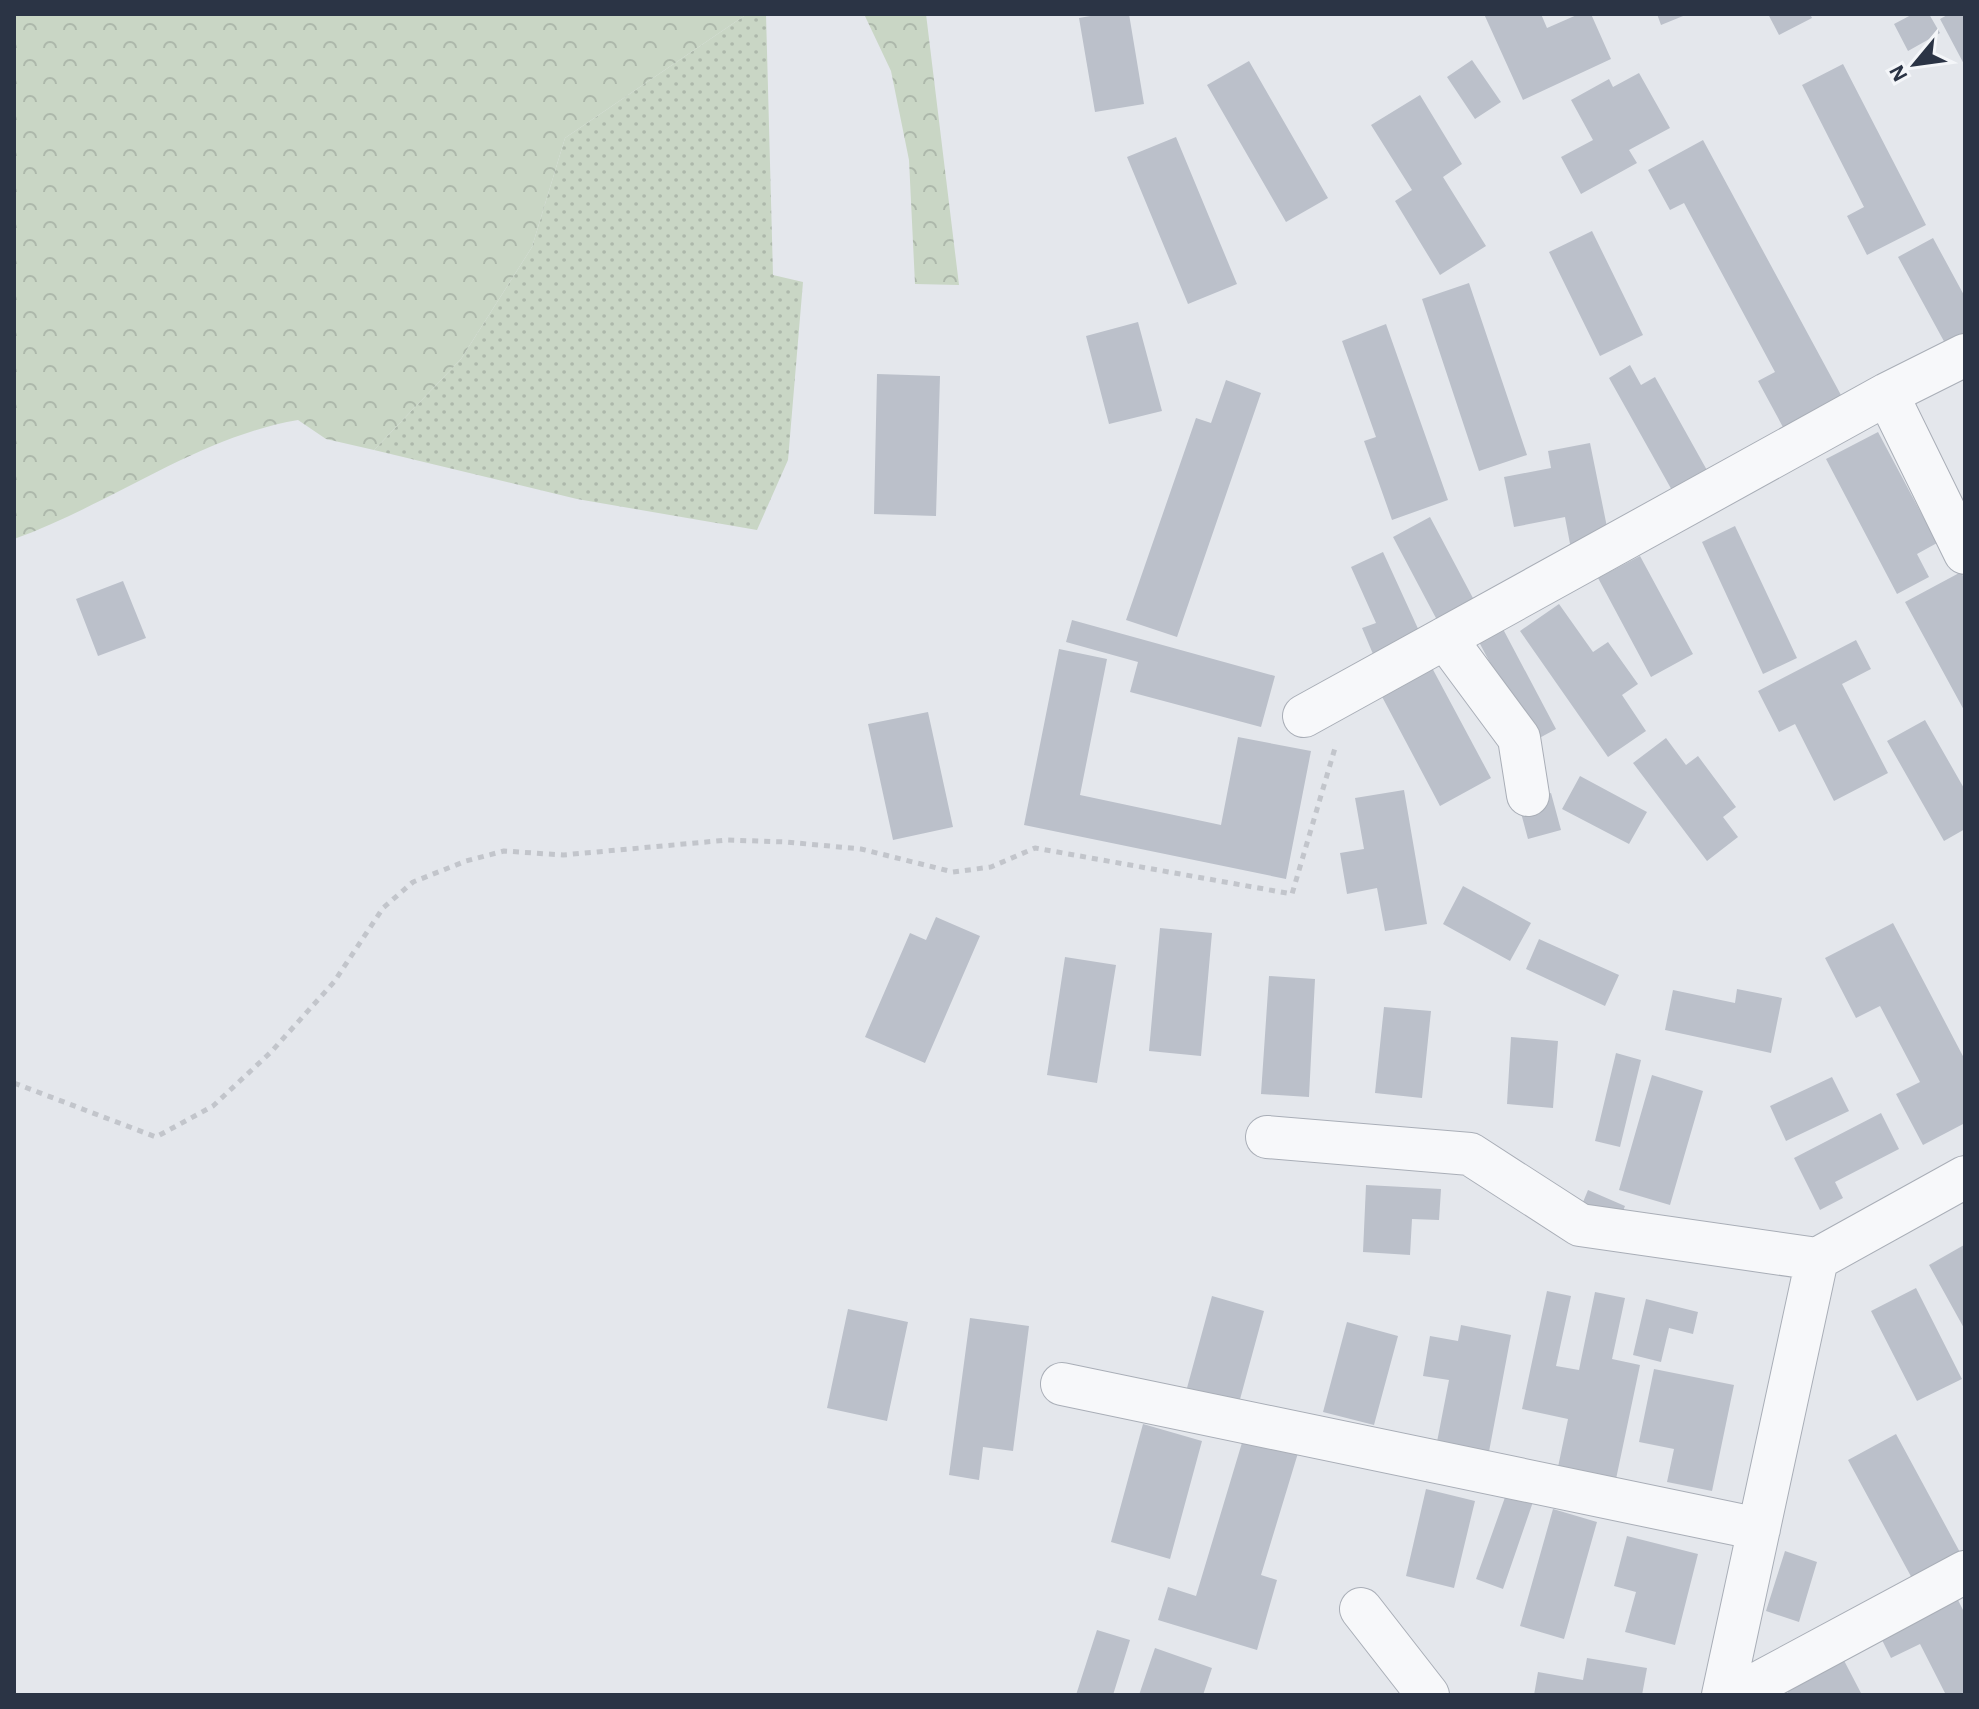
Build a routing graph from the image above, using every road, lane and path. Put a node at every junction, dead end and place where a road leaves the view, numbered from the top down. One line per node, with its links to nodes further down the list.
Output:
1 (1965, 355): 2 (street)
2 (1887, 394): 3 (street); 4 (street)
3 (1965, 553)
4 (1445, 638): 5 (street); 7 (street)
5 (1351, 689): 6 (street); 8 (path)
6 (1304, 716)
7 (1528, 795)
8 (14, 1083)
9 (1267, 1137): 11 (street)
10 (1965, 1177): 11 (street)
11 (1817, 1259): 13 (street)
12 (1062, 1384): 13 (street)
13 (1759, 1529): 17 (street)
14 (1965, 1572): 18 (street)
15 (1361, 1609): 16 (street)
16 (1428, 1695)
17 (1723, 1695)
18 (1736, 1695)

